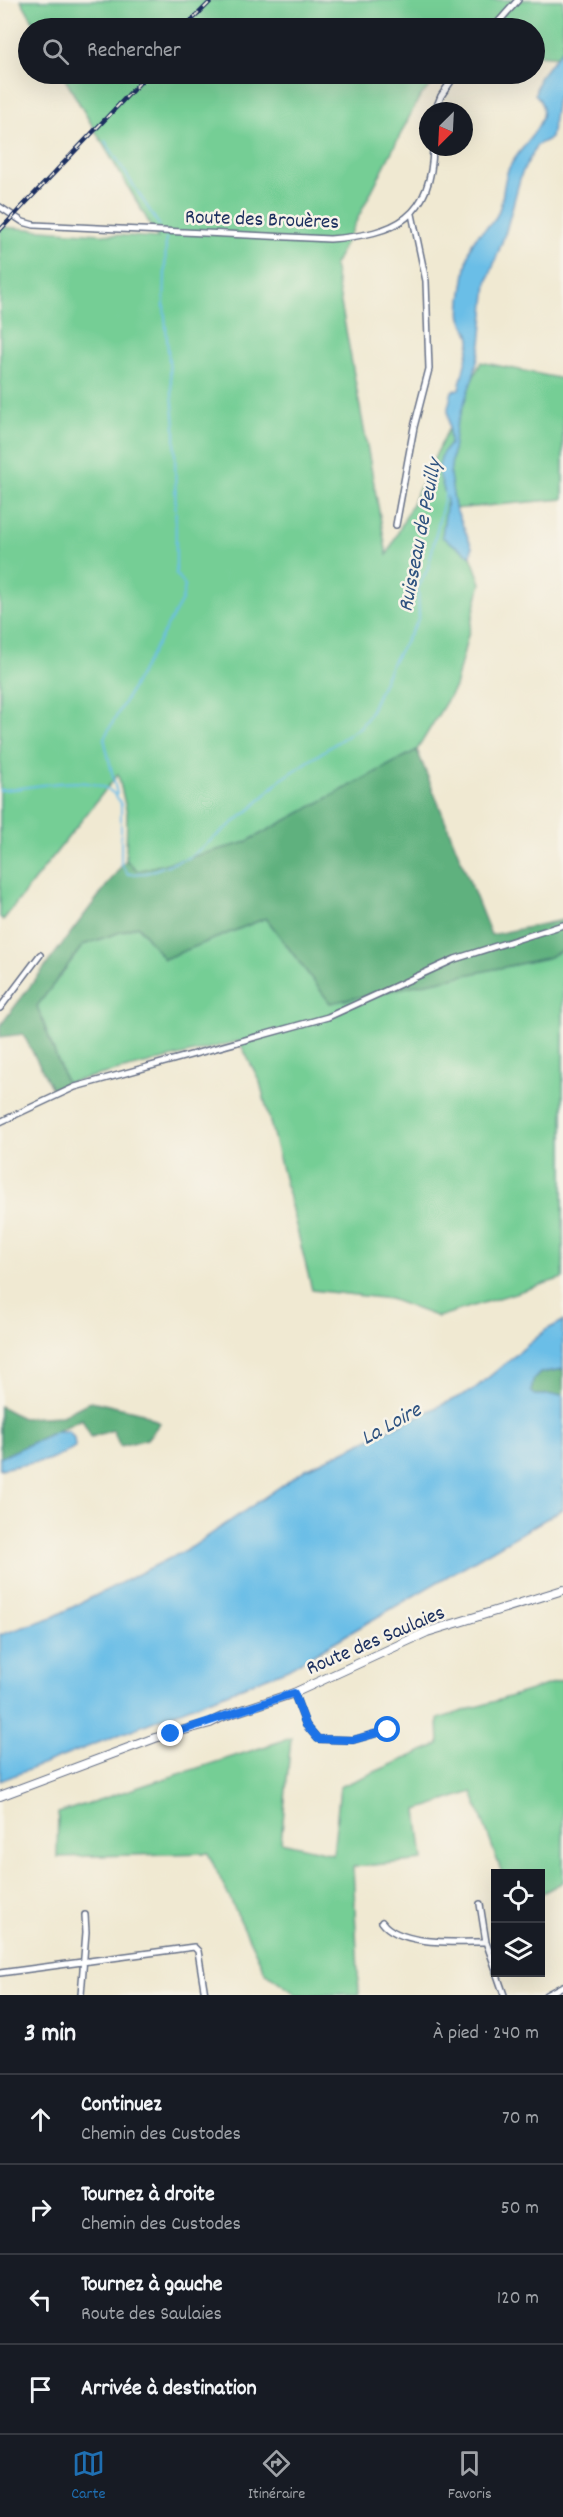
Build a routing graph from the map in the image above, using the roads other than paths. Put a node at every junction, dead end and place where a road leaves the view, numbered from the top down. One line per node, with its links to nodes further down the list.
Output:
1 (518, 0): 2 (street)
2 (502, 18)
3 (449, 84): 4 (street)
4 (439, 102)
5 (432, 156): 7 (street)
6 (0, 207): 7 (street, Route des Brouères)
7 (412, 214): 8 (street)
8 (396, 525)
9 (563, 925): 12 (street)
10 (39, 955): 11 (street)
11 (0, 1008)
12 (0, 1122)
13 (563, 1590): 14 (street, Route des Saulaies)
14 (294, 1693): 15 (street); 16 (street, Route des Saulaies)
15 (388, 1730)
16 (0, 1796)
17 (480, 1904): 20 (street)
18 (84, 1915): 22 (street)
19 (382, 1922): 20 (street)
20 (486, 1942): 21 (street)
21 (491, 1956)
22 (84, 1962): 23 (street); 27 (street); 28 (street)
23 (0, 1973)
24 (498, 1977): 29 (street)
25 (563, 1986): 26 (street)
26 (554, 1993): 30 (street)
27 (81, 1995)
28 (205, 1995)
29 (504, 1995)
30 (546, 1995)

